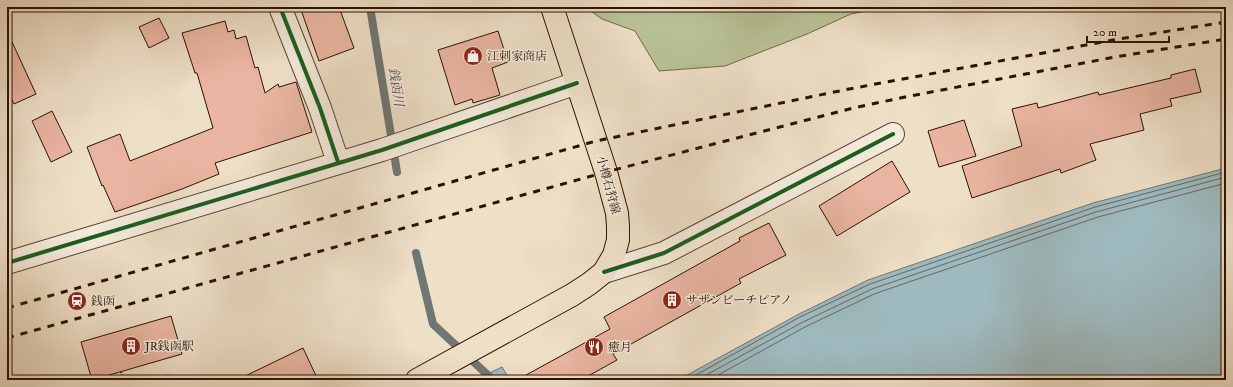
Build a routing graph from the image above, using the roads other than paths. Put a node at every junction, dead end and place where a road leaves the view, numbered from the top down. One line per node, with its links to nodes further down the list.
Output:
1 (280, 7): 5 (street)
2 (552, 7): 3 (main road, 小樽石狩線)
3 (577, 83): 5 (street); 7 (main road, 小樽石狩線)
4 (893, 134): 7 (street)
5 (338, 162): 6 (street)
6 (7, 263)
7 (604, 272): 8 (main road, 小樽石狩線)
8 (424, 376)

